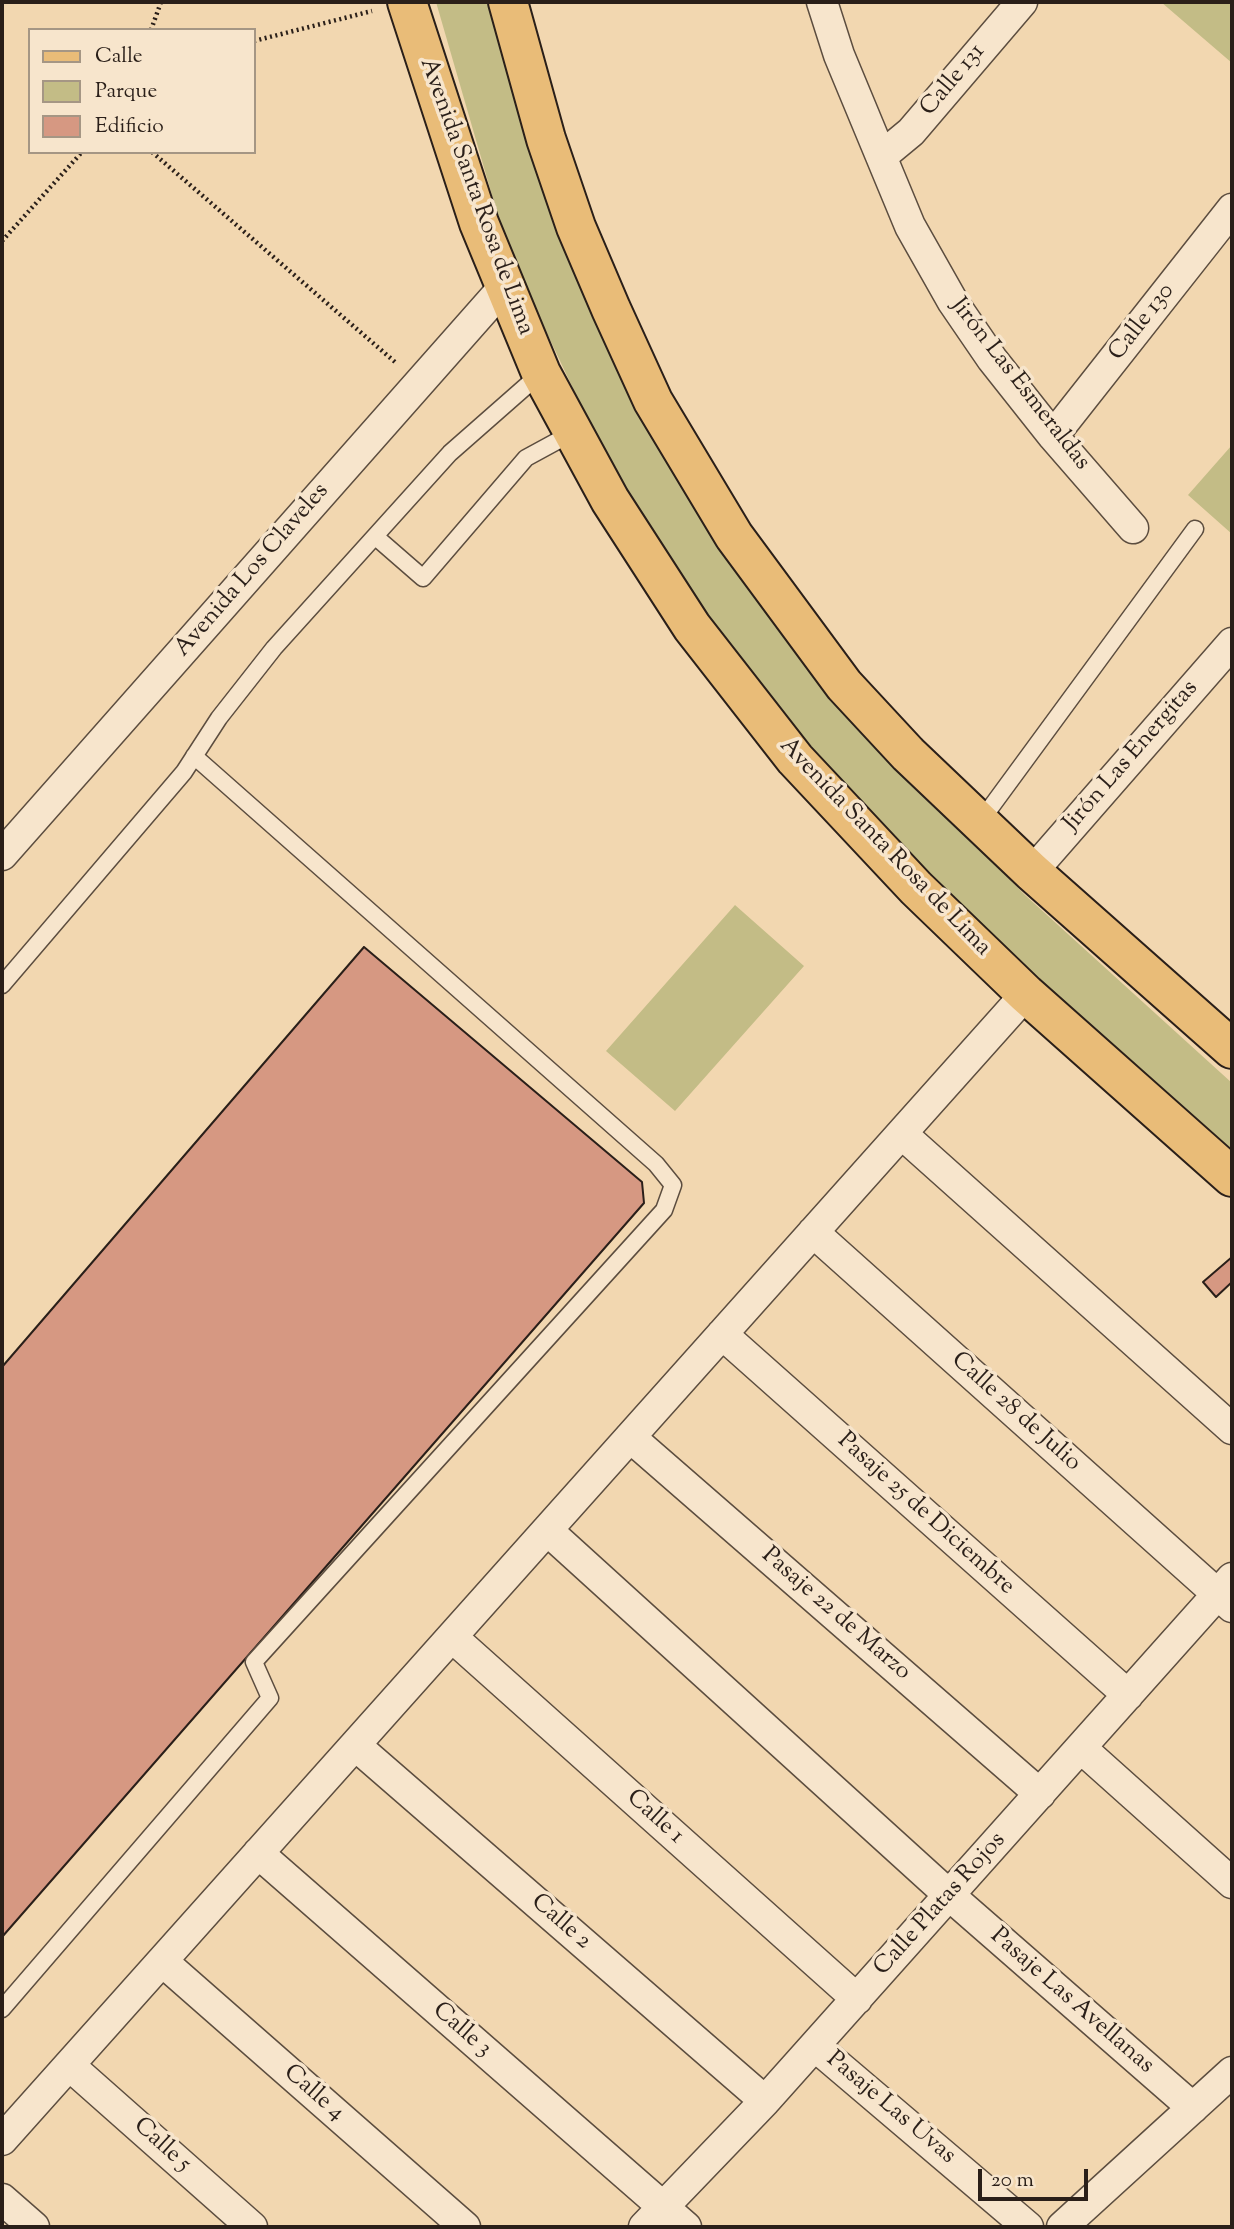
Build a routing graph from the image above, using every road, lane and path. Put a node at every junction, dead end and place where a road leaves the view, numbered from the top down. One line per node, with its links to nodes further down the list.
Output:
1 (161, 2): 6 (path)
2 (407, 2): 7 (path); 13 (main road, Avenida Santa Rosa de Lima)
3 (508, 2): 23 (main road)
4 (822, 2): 10 (street, Jirón Las Esmeraldas)
5 (1022, 2): 10 (street, Calle 131)
6 (152, 28)
7 (256, 40)
8 (80, 154): 12 (path)
9 (154, 154): 15 (path)
10 (882, 156): 17 (street, Jirón Las Esmeraldas)
11 (1232, 209): 17 (street, Calle 130)
12 (2, 241)
13 (504, 287): 14 (main road, Avenida Santa Rosa de Lima); 15 (street, Avenida Los Claveles)
14 (541, 373): 16 (main road, Avenida Santa Rosa de Lima); 20 (lane)
15 (419, 383): 24 (street, Avenida Los Claveles)
16 (572, 433): 20 (lane); 27 (main road, Avenida Santa Rosa de Lima)
17 (1053, 436): 18 (street, Jirón Las Esmeraldas)
18 (1133, 528)
19 (1195, 529): 23 (lane)
20 (377, 538): 22 (lane)
21 (1232, 643): 25 (street, Jirón Las Energitas)
22 (194, 756): 26 (lane); 47 (lane)
23 (980, 822): 25 (main road)
24 (2, 855)
25 (1032, 872): 28 (main road)
26 (2, 985)
27 (1026, 994): 29 (street); 30 (main road, Avenida Santa Rosa de Lima)
28 (1232, 1049)
29 (902, 1133): 31 (street); 33 (street)
30 (1232, 1177)
31 (813, 1232): 32 (street); 36 (street, Calle 28 de Julio)
32 (722, 1334): 34 (street); 38 (street, Pasaje 25 de Diciembre)
33 (1232, 1429)
34 (630, 1437): 35 (street); 41 (street, Pasaje 22 de Marzo)
35 (547, 1530): 37 (street); 44 (street, Pasaje Las Avellanas)
36 (1227, 1593): 38 (street, Calle Platas Rojos)
37 (452, 1637): 39 (street); 46 (street, Calle 1)
38 (1128, 1695): 40 (street, Calle Platas Rojos)
39 (355, 1745): 42 (street); 51 (street, Calle 2)
40 (1081, 1748): 41 (street, Calle Platas Rojos); 43 (street)
41 (1040, 1794): 44 (street, Calle Platas Rojos)
42 (258, 1853): 45 (street); 55 (street, Calle 3)
43 (1232, 1883)
44 (949, 1895): 46 (street, Calle Platas Rojos); 52 (street, Pasaje Las Avellanas)
45 (162, 1961): 49 (street); 58 (street, Calle 4)
46 (857, 1998): 48 (street, Calle Platas Rojos)
47 (2, 2009)
48 (815, 2046): 51 (street, Calle Platas Rojos); 59 (street, Pasaje Las Uvas)
49 (69, 2064): 53 (street); 57 (street, Calle 5)
50 (1232, 2072): 52 (street)
51 (765, 2101): 55 (street, Calle Platas Rojos)
52 (1193, 2108): 60 (street)
53 (2, 2140)
54 (2, 2199): 56 (street)
55 (664, 2221)
56 (34, 2227)
57 (252, 2227)
58 (465, 2227)
59 (1028, 2227)
60 (1062, 2227)

